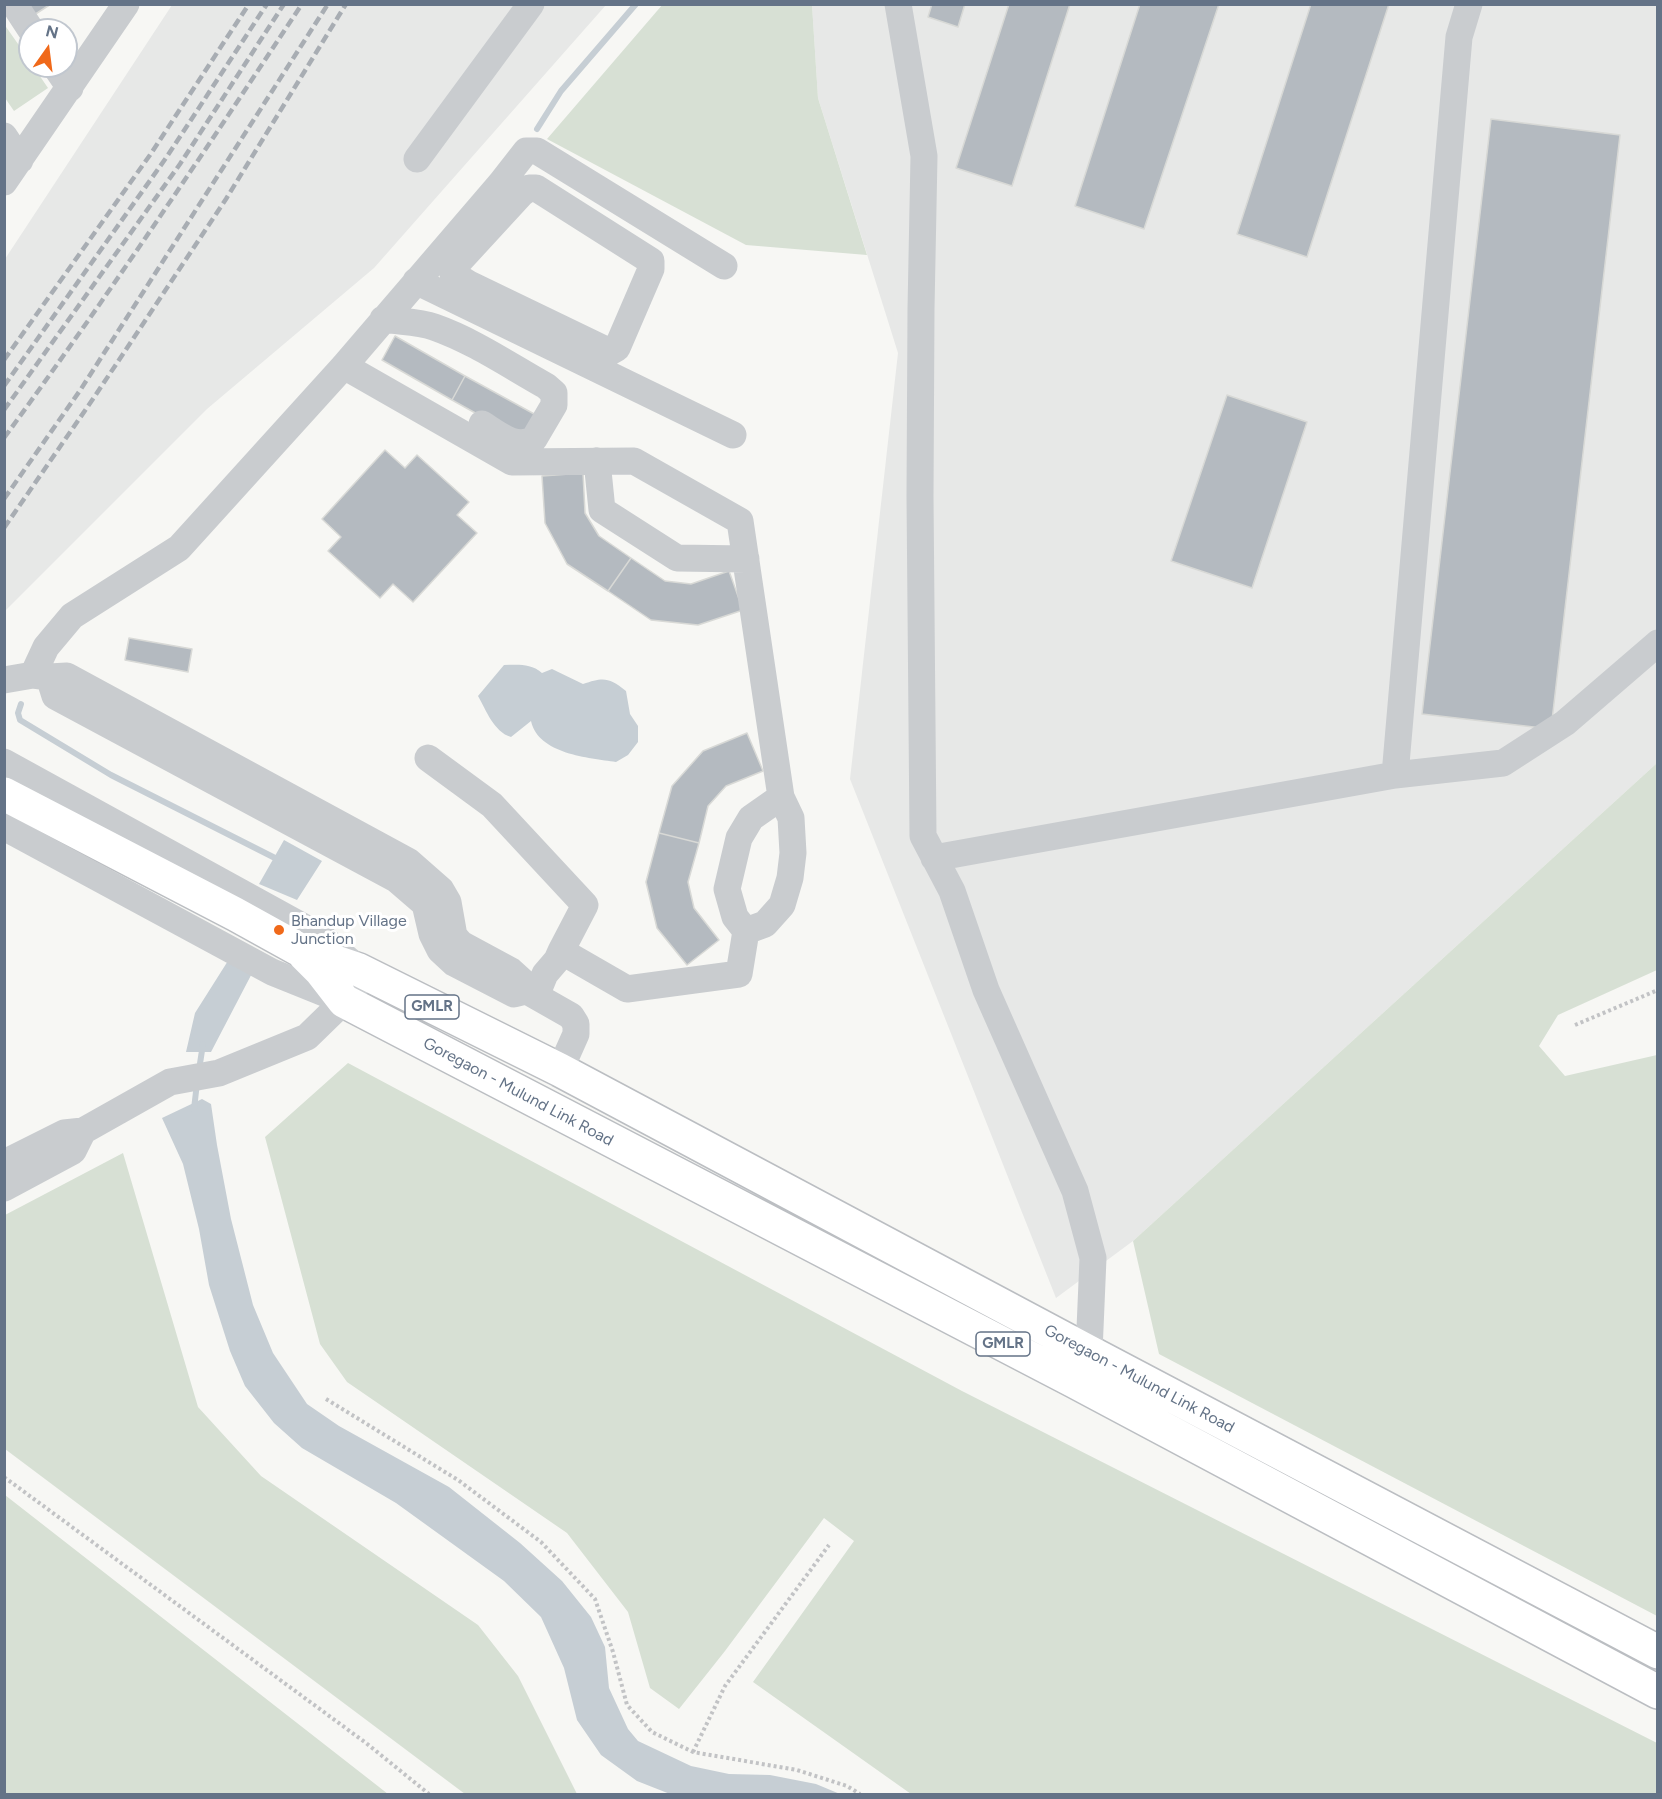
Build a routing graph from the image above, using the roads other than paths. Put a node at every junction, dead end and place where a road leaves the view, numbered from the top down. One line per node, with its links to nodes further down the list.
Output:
1 (14, 4): 6 (street)
2 (126, 4): 8 (street)
3 (531, 4): 10 (street)
4 (898, 4): 32 (street)
5 (1469, 4): 28 (street)
6 (23, 18)
7 (63, 78): 8 (street)
8 (70, 88): 11 (street)
9 (4, 136): 11 (street)
10 (417, 159)
11 (20, 160): 12 (street)
12 (4, 182)
13 (511, 189): 14 (street); 15 (street); 16 (street); 18 (street)
14 (724, 266)
15 (416, 281): 16 (street); 17 (street)
16 (465, 293): 18 (street)
17 (391, 320): 19 (street); 19 (street)
18 (581, 350): 20 (street)
19 (357, 359): 21 (street); 24 (street)
20 (733, 435)
21 (597, 461): 22 (street); 22 (street)
22 (746, 559): 30 (street)
23 (1658, 643): 28 (street)
24 (41, 676): 25 (street); 38 (street)
25 (4, 680)
26 (428, 758): 36 (street)
27 (4, 762): 33 (street)
28 (1395, 775): 32 (street)
29 (4, 794): 33 (main road)
30 (781, 797): 34 (street); 34 (street)
31 (4, 827): 39 (street)
32 (934, 858): 44 (street)
33 (241, 905): 35 (main road)
34 (746, 931): 36 (street)
35 (292, 937): 37 (main road, Goregaon - Mulund Link Road / GMLR); 39 (main road, Goregaon - Mulund Link Road / GMLR)
36 (559, 956): 38 (street)
37 (362, 972): 39 (street); 40 (main road, Goregaon - Mulund Link Road / GMLR)
38 (536, 996): 40 (street)
39 (345, 1001): 41 (street); 45 (main road, Goregaon - Mulund Link Road / GMLR)
40 (560, 1070): 44 (main road, Goregaon - Mulund Link Road / GMLR)
41 (83, 1131): 42 (street); 43 (street)
42 (4, 1163)
43 (4, 1188)
44 (1089, 1352): 45 (street); 46 (main road, Goregaon - Mulund Link Road / GMLR)
45 (1074, 1381): 47 (main road, Goregaon - Mulund Link Road / GMLR)
46 (1658, 1652)
47 (1658, 1692)

